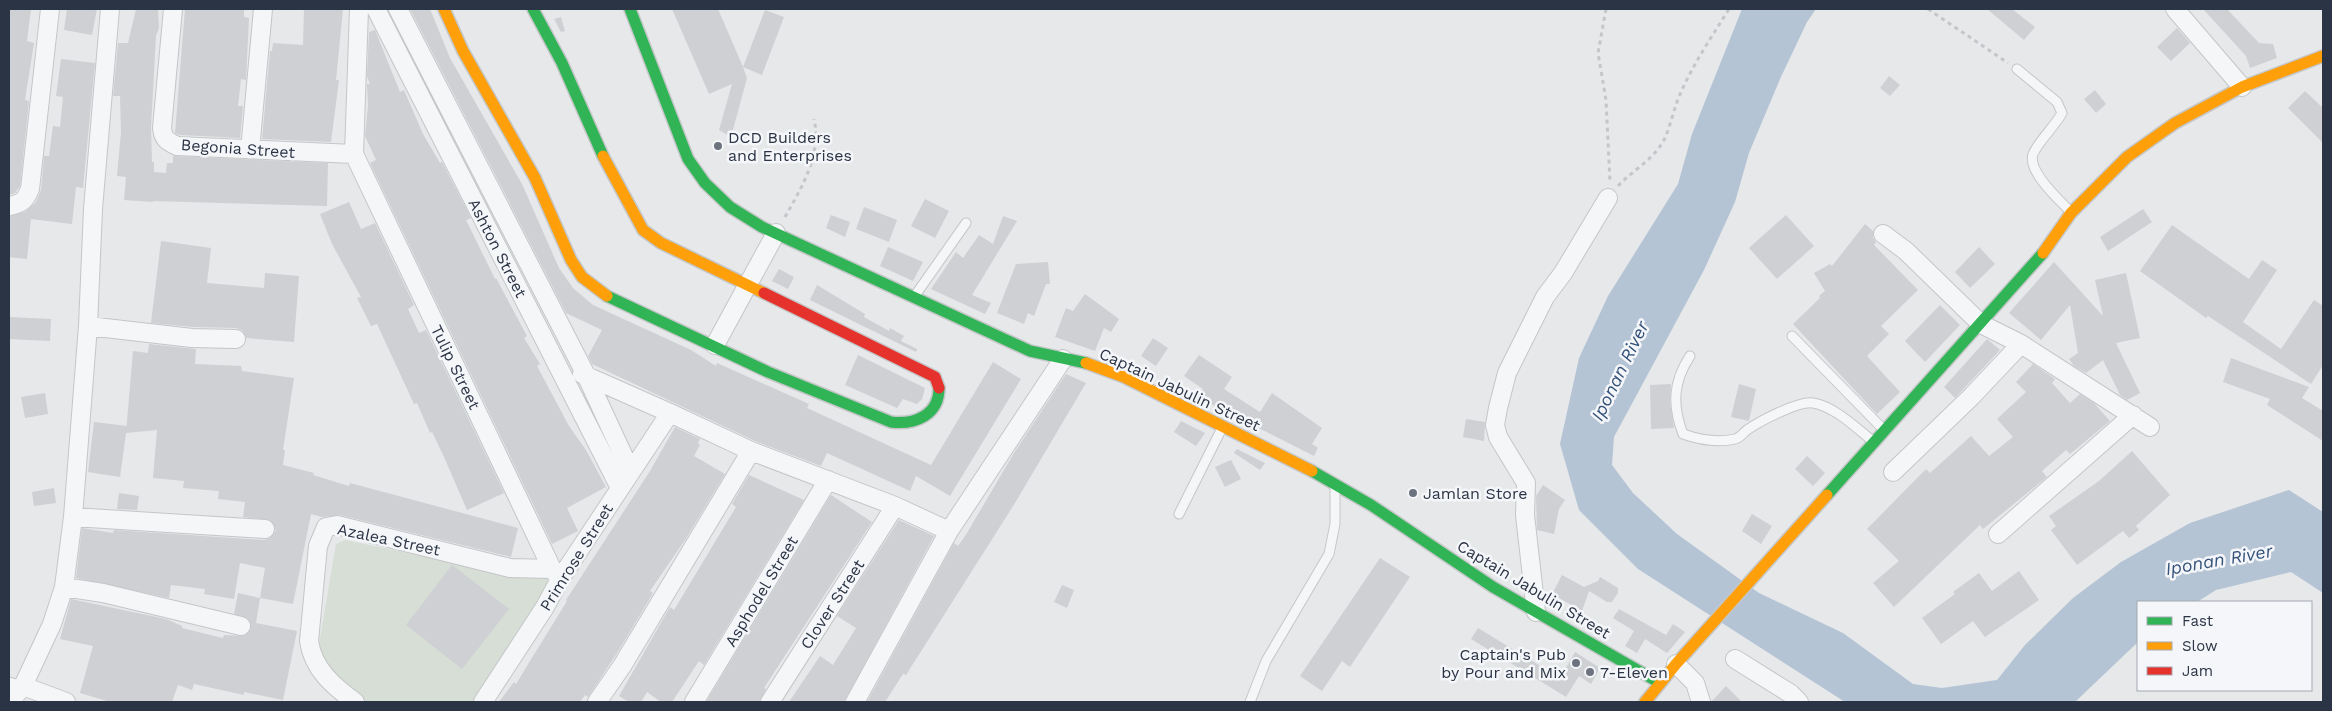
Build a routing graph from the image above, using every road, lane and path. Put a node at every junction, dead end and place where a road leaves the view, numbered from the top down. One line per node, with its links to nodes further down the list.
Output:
1 (50, 9): 22 (street)
2 (110, 9): 30 (street)
3 (173, 9): 19 (street, Begonia Street)
4 (263, 9): 19 (street)
5 (360, 9): 20 (street)
6 (376, 9): 37 (street, Ashton Street)
7 (398, 9): 38 (street, Ashton Street)
8 (444, 9): 34 (street)
9 (533, 9): 27 (street)
10 (630, 9): 25 (street, Captain Jabulin Street)
11 (1606, 9): 21 (path)
12 (1729, 9): 21 (path)
13 (1928, 9): 16 (path)
14 (2175, 9): 17 (street)
15 (2323, 56): 17 (street)
16 (2017, 69): 23 (lane)
17 (2242, 87): 23 (street)
18 (814, 119): 25 (path)
19 (250, 150): 20 (street, Begonia Street)
20 (354, 154): 57 (street, Tulip Street)
21 (1608, 198): 59 (street)
22 (9, 206)
23 (2071, 213): 29 (street)
24 (966, 223): 28 (lane)
25 (776, 233): 27 (street); 28 (street, Captain Jabulin Street)
26 (1883, 234): 29 (street)
27 (746, 285): 34 (street); 34 (street)
28 (914, 297): 36 (street, Captain Jabulin Street)
29 (1981, 324): 33 (street); 43 (street)
30 (88, 326): 32 (street); 53 (street)
31 (1792, 336): 43 (lane)
32 (236, 339)
33 (2021, 344): 40 (street); 47 (street)
34 (715, 345)
35 (1690, 356): 44 (lane)
36 (1062, 359): 41 (street, Captain Jabulin Street); 55 (street)
37 (560, 369): 38 (street); 50 (street, Ashton Street)
38 (586, 375): 39 (street); 46 (street, Ashton Street)
39 (670, 412): 45 (street); 46 (street, Primrose Street)
40 (2133, 415): 42 (street); 56 (street)
41 (1224, 426): 49 (street, Captain Jabulin Street); 52 (lane)
42 (2150, 427)
43 (1885, 431): 44 (street)
44 (1875, 442): 62 (street)
45 (751, 451): 48 (street); 69 (street)
46 (630, 472): 50 (street, Primrose Street)
47 (1893, 472)
48 (828, 480): 51 (street); 70 (street, Asphodel Street)
49 (1335, 485): 59 (street, Captain Jabulin Street); 73 (lane)
50 (620, 488): 57 (street, Primrose Street)
51 (895, 506): 55 (street); 71 (street, Clover Street)
52 (1179, 514)
53 (73, 516): 54 (street); 58 (street)
54 (265, 529)
55 (949, 531): 72 (street)
56 (1998, 534)
57 (556, 574): 67 (street, Azalea Street); 68 (street, Primrose Street)
58 (64, 587): 60 (street); 64 (street)
59 (1536, 612): 63 (street, Captain Jabulin Street)
60 (241, 626)
61 (1735, 659): 76 (street)
62 (1676, 664): 63 (street); 75 (street)
63 (1660, 683): 74 (street)
64 (16, 684): 65 (street); 66 (street)
65 (10, 702)
66 (66, 702)
67 (353, 702)
68 (483, 702)
69 (597, 702)
70 (694, 702)
71 (770, 702)
72 (855, 702)
73 (1250, 702)
74 (1645, 702)
75 (1700, 702)
76 (1800, 702)

